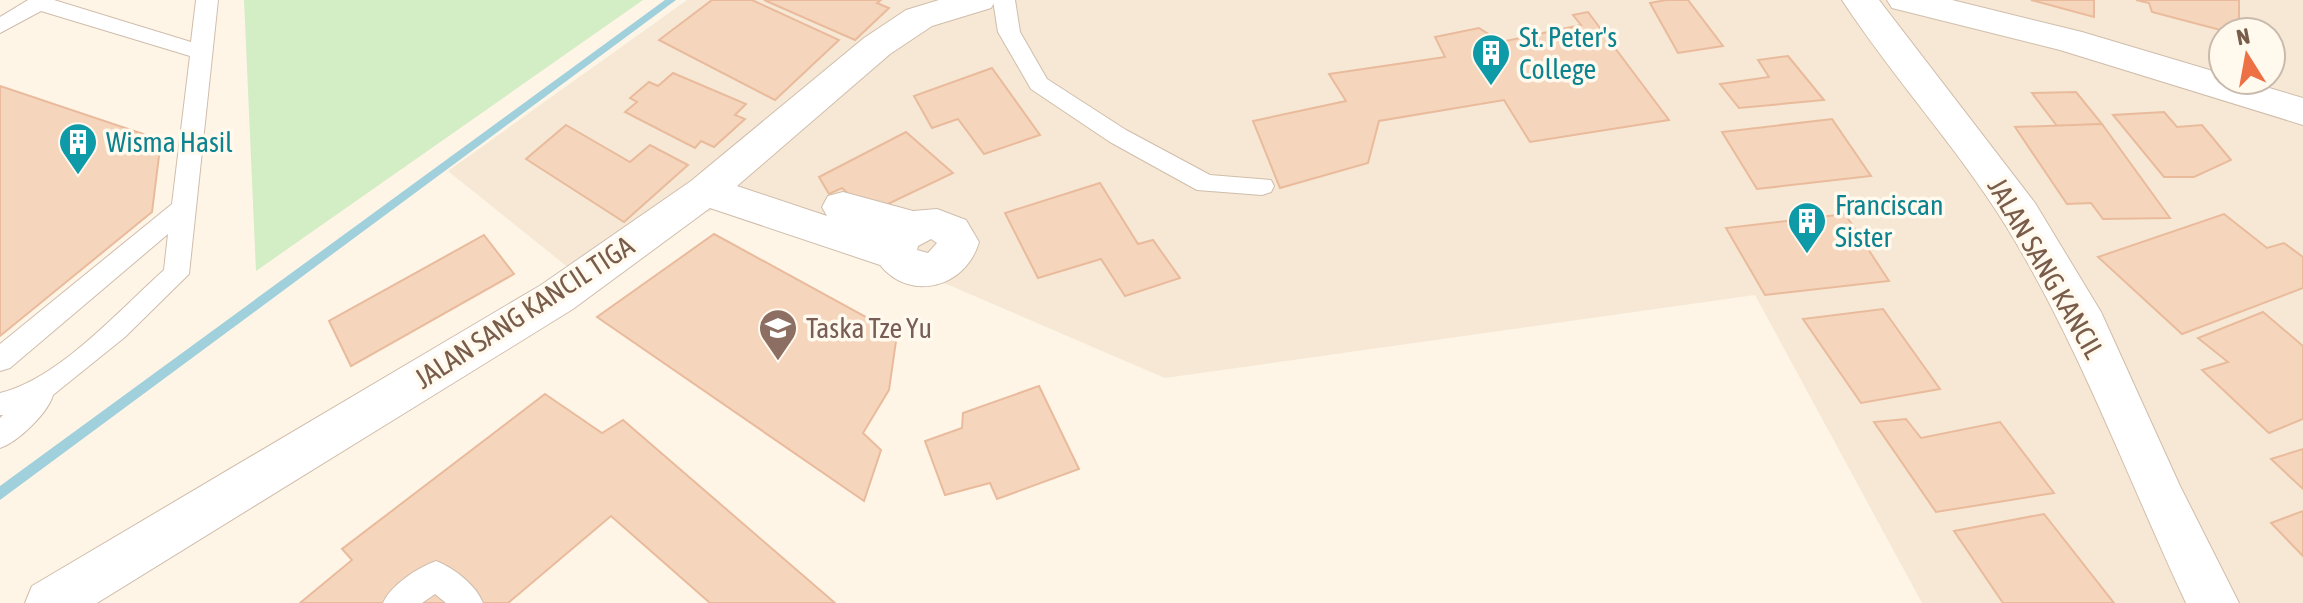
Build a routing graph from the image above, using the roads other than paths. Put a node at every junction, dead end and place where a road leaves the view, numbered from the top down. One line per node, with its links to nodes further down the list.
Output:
1 (107, 0): 8 (lane)
2 (207, 0): 10 (lane)
3 (978, 0): 12 (street, JALAN SANG KANCIL TIGA)
4 (1004, 0): 13 (lane)
5 (1860, 0): 25 (street, JALAN SANG KANCIL)
6 (1905, 0): 11 (street)
7 (40, 1): 8 (lane); 9 (lane)
8 (85, 17): 10 (lane)
9 (0, 26)
10 (201, 52): 14 (lane)
11 (2303, 112)
12 (716, 181): 15 (street); 20 (street, JALAN SANG KANCIL TIGA)
13 (1262, 186)
14 (184, 207): 16 (lane); 17 (lane)
15 (904, 241)
16 (0, 360)
17 (50, 385): 18 (lane); 19 (lane)
18 (0, 404)
19 (0, 436)
20 (124, 557): 21 (street, JALAN SANG KANCIL TIGA); 22 (lane)
21 (51, 603)
22 (95, 603)
23 (398, 603): 24 (lane)
24 (468, 603)
25 (2213, 603)

